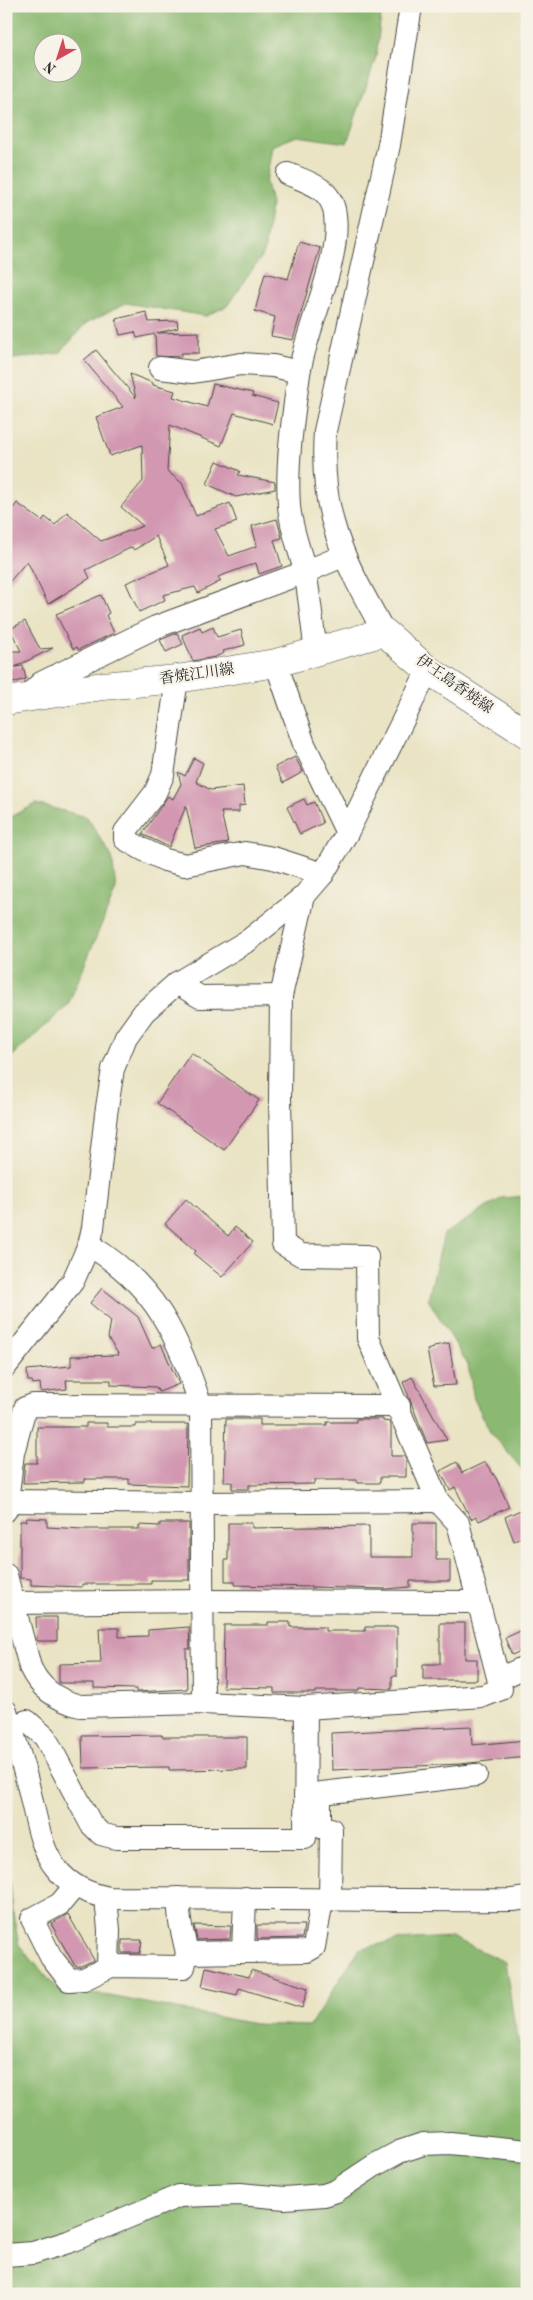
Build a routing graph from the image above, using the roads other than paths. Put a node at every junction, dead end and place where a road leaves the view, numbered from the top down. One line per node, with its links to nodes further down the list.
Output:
1 (411, 6): 5 (street)
2 (288, 174): 4 (street)
3 (160, 368): 4 (street)
4 (300, 372): 6 (street)
5 (343, 556): 6 (street); 7 (street)
6 (305, 572): 8 (street); 12 (street)
7 (384, 632): 8 (main road, 香焼江川線); 10 (main road, 伊王島香焼線)
8 (316, 651): 9 (main road, 香焼江川線)
9 (276, 662): 11 (main road, 香焼江川線); 14 (street)
10 (428, 670): 13 (main road, 伊王島香焼線); 14 (street)
11 (177, 679): 12 (main road, 香焼江川線); 15 (street)
12 (18, 700)
13 (527, 734)
14 (347, 833): 15 (street)
15 (323, 874): 16 (street)
16 (304, 896): 17 (street); 18 (street)
17 (176, 984): 18 (street); 19 (street)
18 (281, 996): 22 (street)
19 (89, 1245): 20 (street); 21 (street)
20 (6, 1366)
21 (200, 1406): 22 (street); 24 (street); 25 (street)
22 (399, 1406): 23 (street)
23 (438, 1501): 24 (street); 28 (street)
24 (203, 1502): 25 (street); 27 (street)
25 (7, 1505)
26 (6, 1575): 29 (street)
27 (203, 1600): 28 (street); 29 (street); 32 (street)
28 (478, 1602): 31 (street)
29 (13, 1603): 32 (street)
30 (527, 1666): 31 (street)
31 (499, 1679): 33 (street)
32 (203, 1703): 33 (street)
33 (306, 1708): 36 (street)
34 (9, 1719): 36 (street); 37 (street)
35 (476, 1775): 36 (street)
36 (312, 1794): 42 (street)
37 (75, 1886): 38 (street); 45 (street)
38 (106, 1898): 39 (street); 45 (street)
39 (178, 1898): 40 (street); 44 (street)
40 (245, 1898): 42 (street); 43 (street)
41 (527, 1898): 42 (street)
42 (326, 1901): 43 (street)
43 (243, 1951): 44 (street)
44 (187, 1953): 45 (street)
45 (108, 1967)
46 (527, 2151): 47 (street)
47 (6, 2255)

